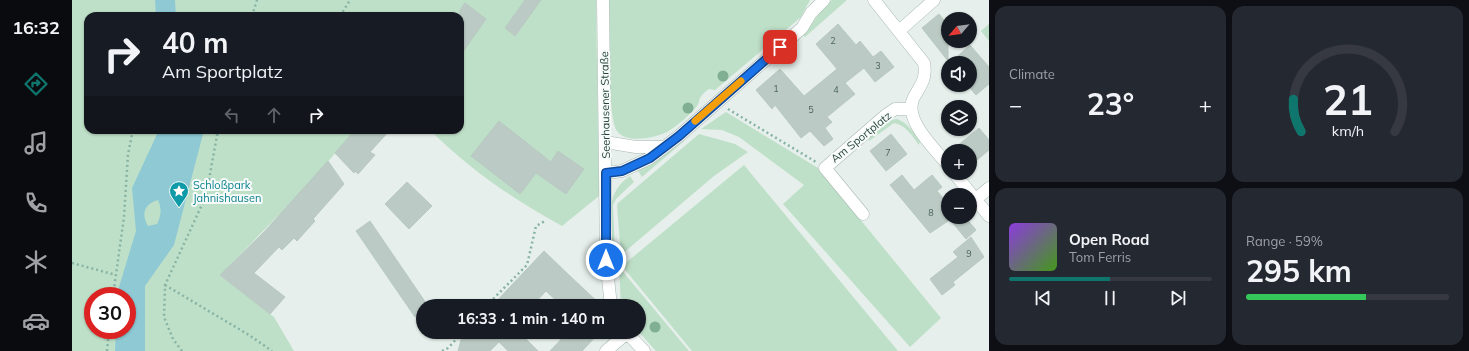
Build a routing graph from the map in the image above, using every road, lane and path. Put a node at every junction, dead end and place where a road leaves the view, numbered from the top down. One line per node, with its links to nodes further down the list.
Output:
1 (257, 0): 7 (path)
2 (350, 0): 8 (path)
3 (603, 0): 14 (street, Seerhausener Straße)
4 (824, 0): 10 (street)
5 (874, 0): 9 (street)
6 (934, 0): 9 (street)
7 (253, 12)
8 (342, 12)
9 (899, 30): 11 (street)
10 (717, 102): 15 (street); 17 (path)
11 (910, 109): 16 (street); 17 (street, Am Sportplatz)
12 (132, 134): 28 (path)
13 (217, 134): 29 (path)
14 (605, 142): 15 (street); 18 (street, Seerhausener Straße)
15 (663, 147): 18 (street)
16 (941, 156)
17 (825, 168): 24 (street, Am Sportplatz)
18 (606, 173): 32 (street, Seerhausener Straße)
19 (960, 180): 20 (street)
20 (966, 188)
21 (989, 188): 22 (street)
22 (977, 199)
23 (977, 201): 25 (street)
24 (863, 214)
25 (989, 216)
26 (545, 221): 31 (path)
27 (72, 263): 28 (path)
28 (116, 275): 30 (path)
29 (165, 285): 38 (path); 39 (path)
30 (114, 287)
31 (493, 299)
32 (610, 299)
33 (108, 339): 37 (path)
34 (456, 339): 40 (path)
35 (619, 339): 41 (street)
36 (632, 339): 42 (street)
37 (107, 351)
38 (182, 351)
39 (272, 351)
40 (442, 351)
41 (606, 351)
42 (644, 351)

